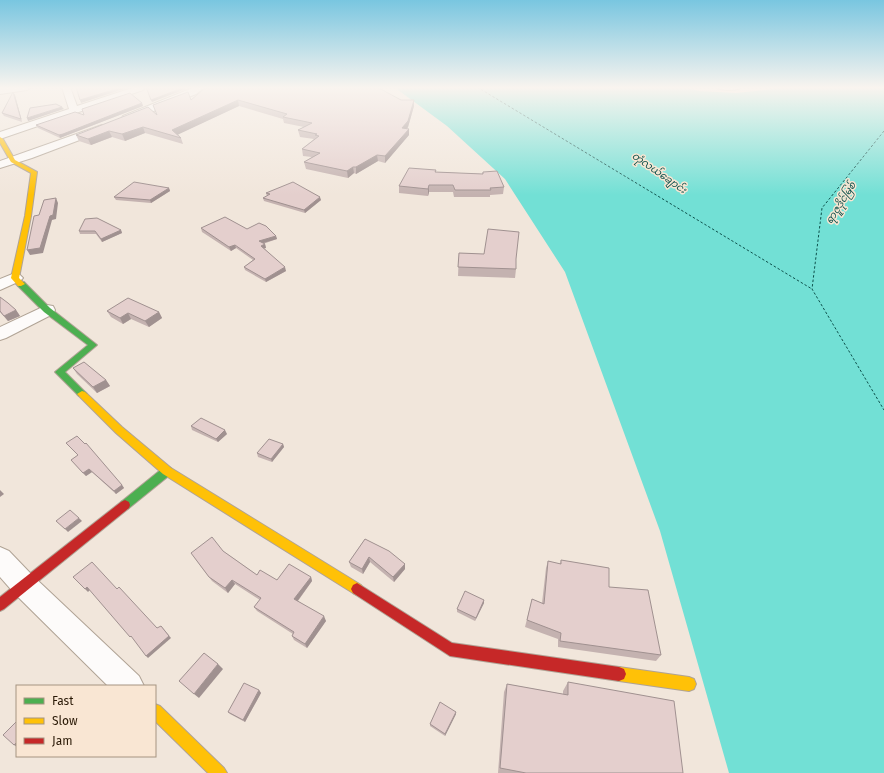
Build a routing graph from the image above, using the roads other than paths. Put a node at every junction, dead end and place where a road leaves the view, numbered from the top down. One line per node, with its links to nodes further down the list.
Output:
1 (39, 123): 3 (street)
2 (112, 123): 4 (street)
3 (0, 138): 4 (street)
4 (13, 161): 5 (street); 6 (street)
5 (0, 165)
6 (15, 278): 7 (street); 8 (street)
7 (0, 286)
8 (48, 310): 9 (street); 10 (street)
9 (0, 334)
10 (167, 471): 12 (street); 14 (street)
11 (0, 559): 12 (street)
12 (24, 585): 13 (street); 15 (street)
13 (0, 604)
14 (689, 684)
15 (128, 685)
16 (156, 712): 17 (street)
17 (219, 773)

